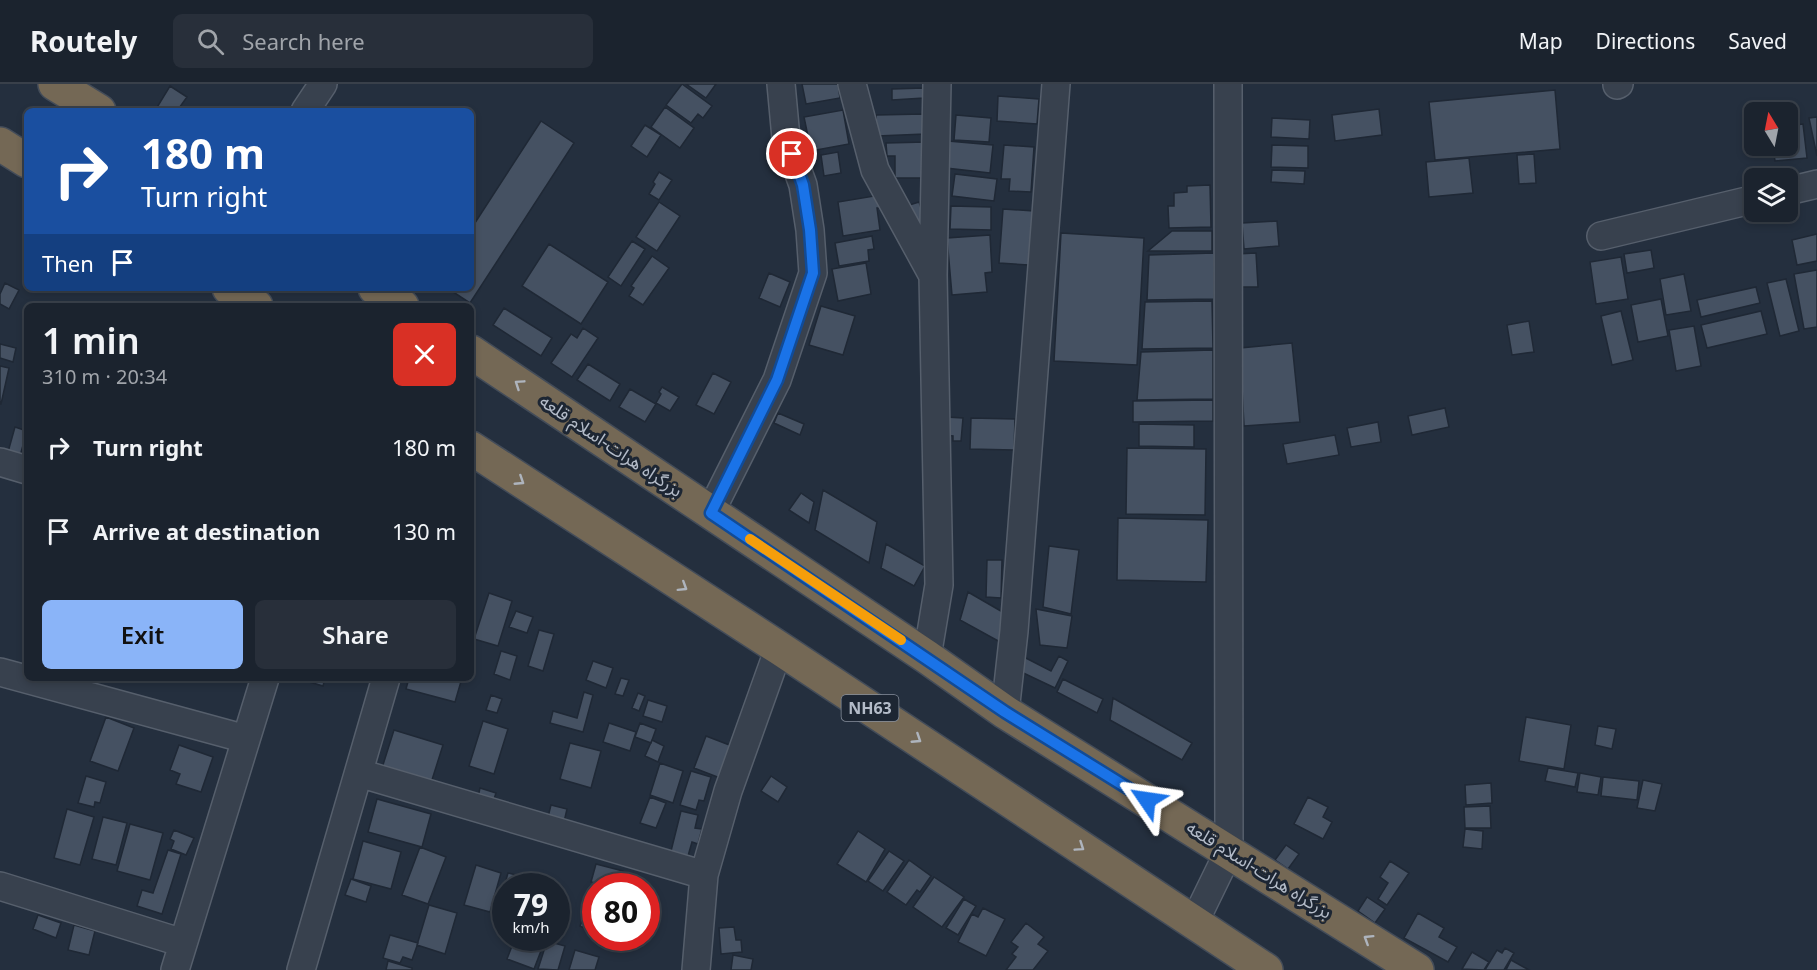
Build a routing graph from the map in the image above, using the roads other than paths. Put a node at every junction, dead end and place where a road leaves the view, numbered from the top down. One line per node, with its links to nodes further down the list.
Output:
1 (55, 84): 8 (highway)
2 (323, 84): 9 (street)
3 (781, 84): 25 (street)
4 (852, 84): 16 (street)
5 (937, 84): 16 (street)
6 (1056, 84): 33 (street)
7 (1228, 84): 36 (street)
8 (94, 108)
9 (307, 108)
10 (0, 144): 11 (highway)
11 (24, 159)
12 (1817, 184): 13 (street)
13 (1798, 189)
14 (1744, 202): 15 (street)
15 (1601, 236)
16 (933, 275): 27 (street)
17 (233, 291): 19 (highway)
18 (380, 291): 20 (highway)
19 (251, 303)
20 (398, 303)
21 (474, 354): 25 (highway, بزرگراه هرات-اسلام قلعه, one-way to 21)
22 (474, 450): 26 (highway, NH63, one-way to 26)
23 (0, 462): 24 (street)
24 (24, 469)
25 (711, 513): 27 (highway, بزرگراه هرات-اسلام قلعه)
26 (779, 648): 37 (street); 39 (highway, NH63, one-way to 39)
27 (927, 657): 33 (highway, بزرگراه هرات-اسلام قلعه)
28 (0, 672): 29 (street)
29 (24, 679)
30 (33, 681): 34 (street)
31 (264, 681): 34 (street)
32 (385, 681): 35 (street)
33 (1005, 712): 36 (highway, بزرگراه هرات-اسلام قلعه)
34 (246, 739): 40 (street)
35 (359, 773): 37 (street); 41 (street)
36 (1228, 851): 39 (street); 45 (highway, بزرگراه هرات-اسلام قلعه, one-way to 36)
37 (704, 875): 43 (street)
38 (0, 886): 40 (street)
39 (1194, 923): 44 (highway, NH63)
40 (183, 943): 42 (street)
41 (309, 968)
42 (175, 970)
43 (696, 970)
44 (1266, 970)
45 (1417, 970)

